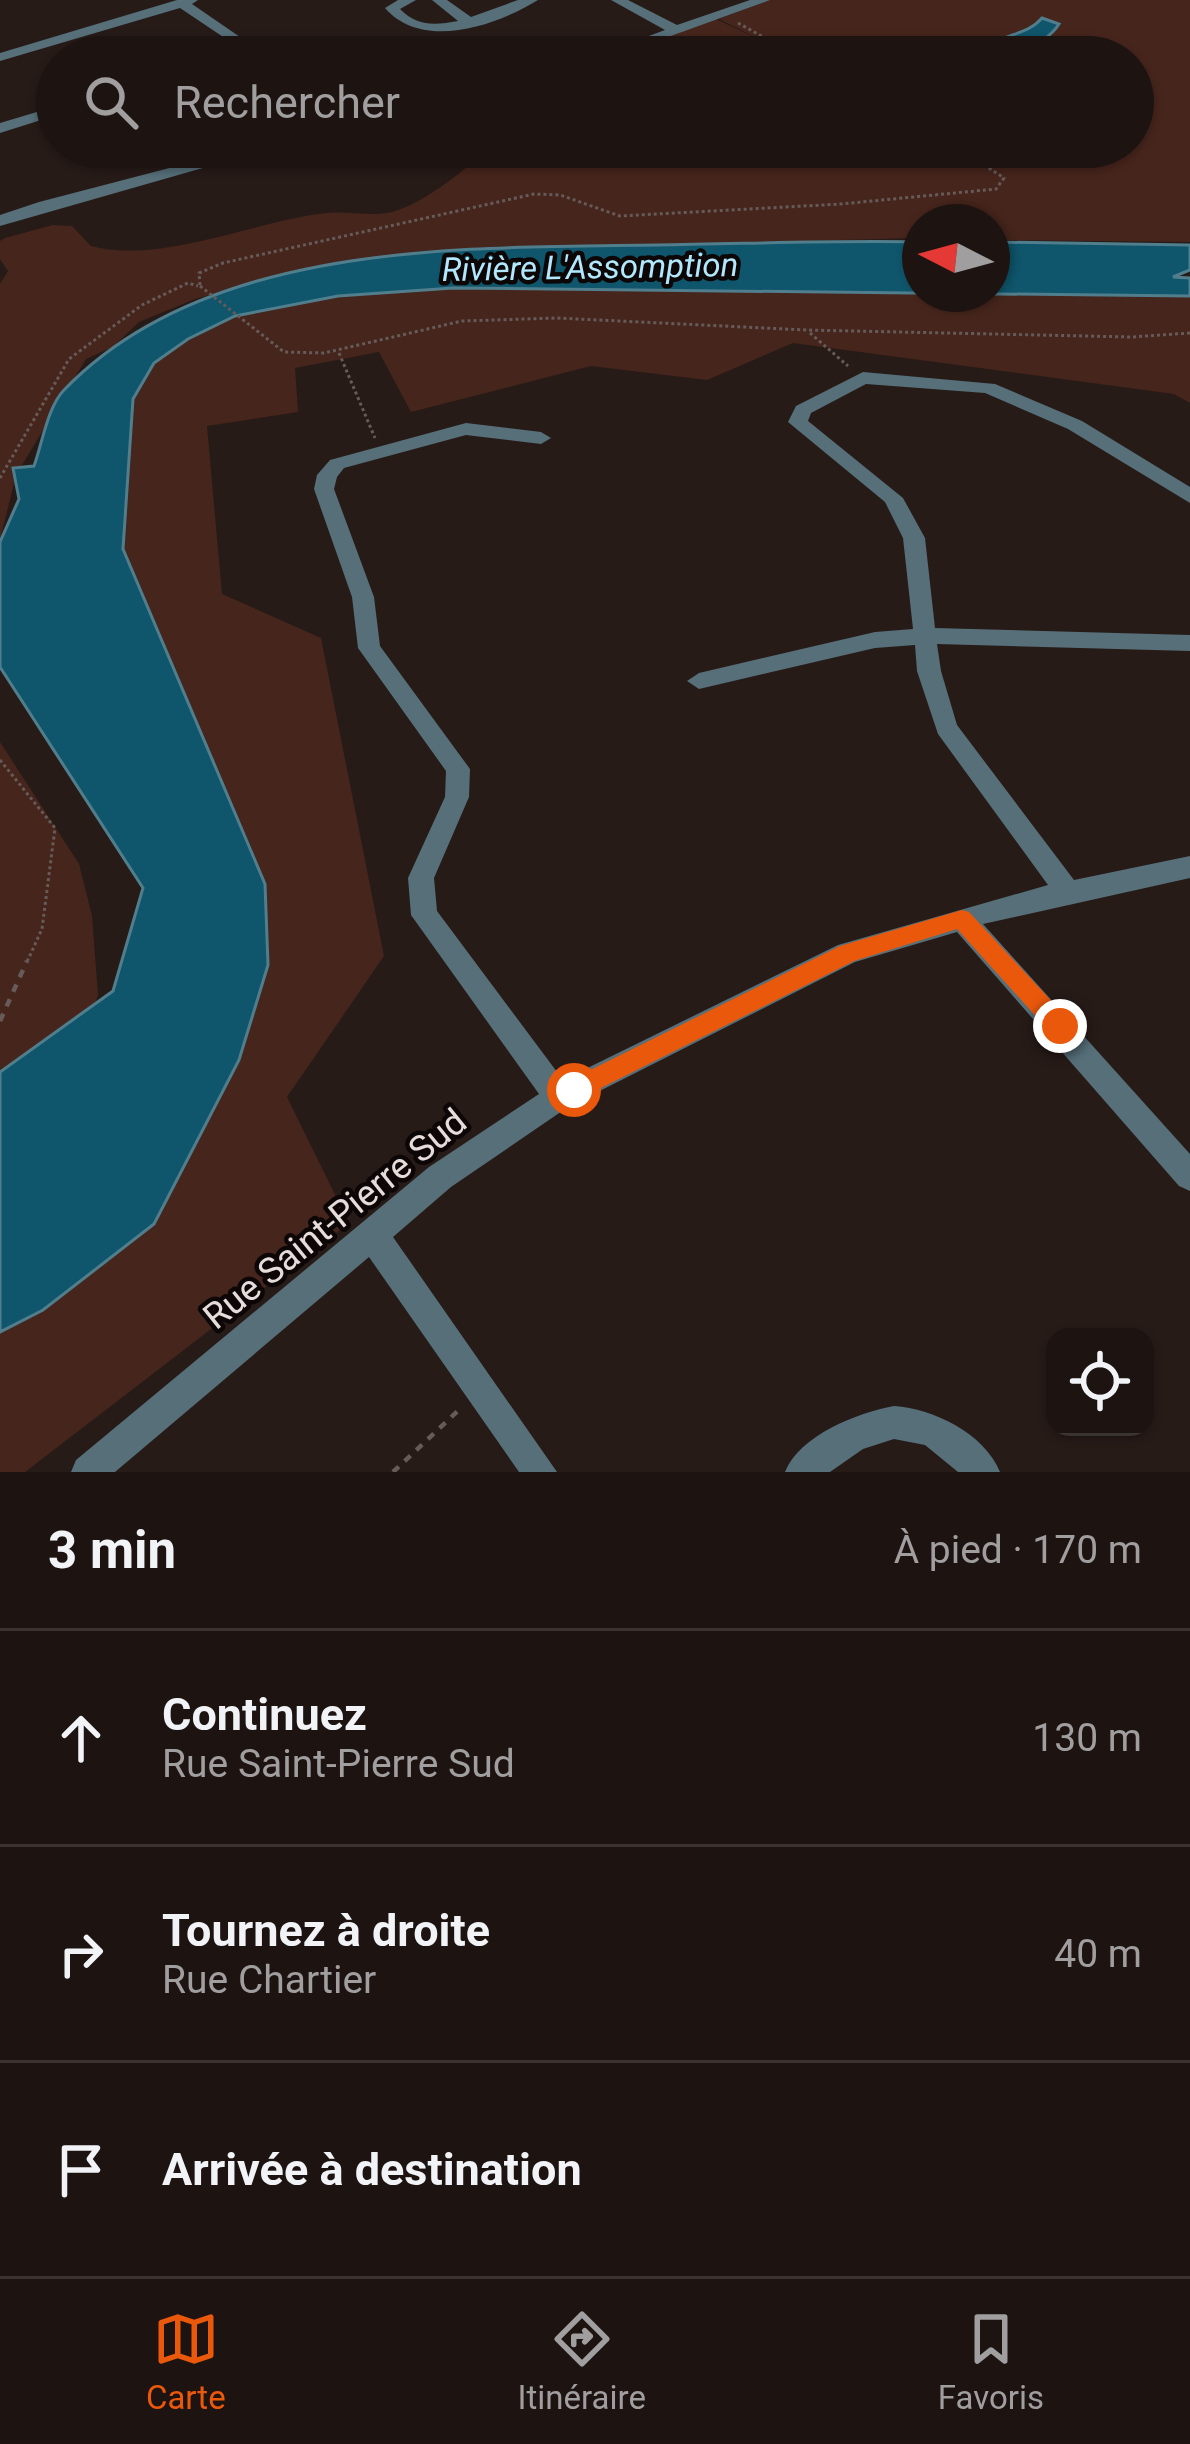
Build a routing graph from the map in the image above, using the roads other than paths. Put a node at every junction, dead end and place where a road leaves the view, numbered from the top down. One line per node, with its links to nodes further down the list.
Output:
1 (409, 0): 7 (street)
2 (439, 0): 7 (street)
3 (531, 0): 7 (street)
4 (618, 0): 8 (street)
5 (763, 0): 8 (street)
6 (186, 1): 9 (street); 10 (street)
7 (467, 21)
8 (678, 31): 11 (street)
9 (73, 36)
10 (234, 36)
11 (663, 36)
12 (36, 47): 13 (street)
13 (0, 57)
14 (36, 117): 15 (street)
15 (0, 128)
16 (188, 168): 17 (street)
17 (0, 221)
18 (542, 438): 26 (street)
19 (1190, 496): 20 (street)
20 (924, 637): 21 (street); 22 (street); 24 (street)
21 (1190, 643)
22 (699, 681)
23 (1190, 867): 24 (street, Rue Saint-Pierre Sud)
24 (1067, 891): 25 (street, Rue Saint-Pierre Sud)
25 (962, 919): 26 (street, Rue Saint-Pierre Sud); 27 (street)
26 (558, 1097): 28 (street, Rue Saint-Pierre Sud)
27 (1190, 1176)
28 (372, 1234): 29 (street, Rue Saint-Pierre Sud); 30 (street)
29 (88, 1472)
30 (539, 1472)
31 (802, 1472): 32 (street)
32 (983, 1472)

